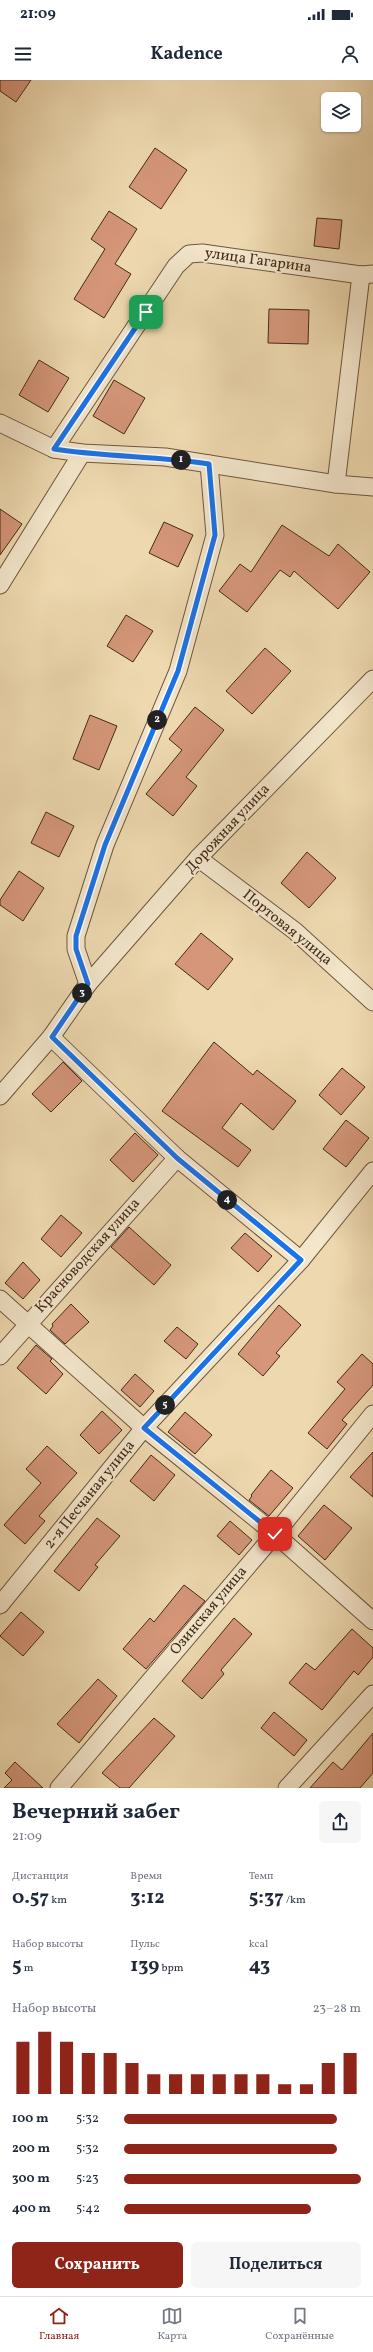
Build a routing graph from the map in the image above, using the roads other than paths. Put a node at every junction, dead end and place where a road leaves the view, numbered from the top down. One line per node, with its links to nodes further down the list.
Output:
1 (367, 275): 3 (street, улица Гагарина); 6 (street)
2 (0, 423): 3 (street)
3 (54, 449): 4 (street)
4 (82, 453): 5 (street); 8 (street)
5 (209, 464): 6 (street); 11 (street)
6 (336, 484): 7 (street)
7 (373, 487)
8 (0, 585)
9 (373, 679): 10 (street, Дорожная улица)
10 (198, 858): 11 (street, Дорожная улица); 12 (street, Портовая улица)
11 (88, 984): 13 (street, Дорожная улица)
12 (373, 1002)
13 (52, 1037): 14 (street, Дорожная улица); 15 (street)
14 (0, 1096)
15 (177, 1158): 17 (street); 19 (street, Красноводская улица)
16 (373, 1171): 17 (street, 2-я Песчаная улица)
17 (301, 1260): 22 (street, 2-я Песчаная улица)
18 (0, 1299): 19 (street)
19 (28, 1322): 20 (street, Красноводская улица); 22 (street)
20 (0, 1356)
21 (373, 1414): 23 (street, Озинская улица)
22 (144, 1428): 23 (street); 24 (street, 2-я Песчаная улица)
23 (275, 1534): 25 (street); 27 (street, Озинская улица)
24 (0, 1605)
25 (373, 1621)
26 (373, 1694): 28 (street)
27 (59, 1788)
28 (288, 1788)

